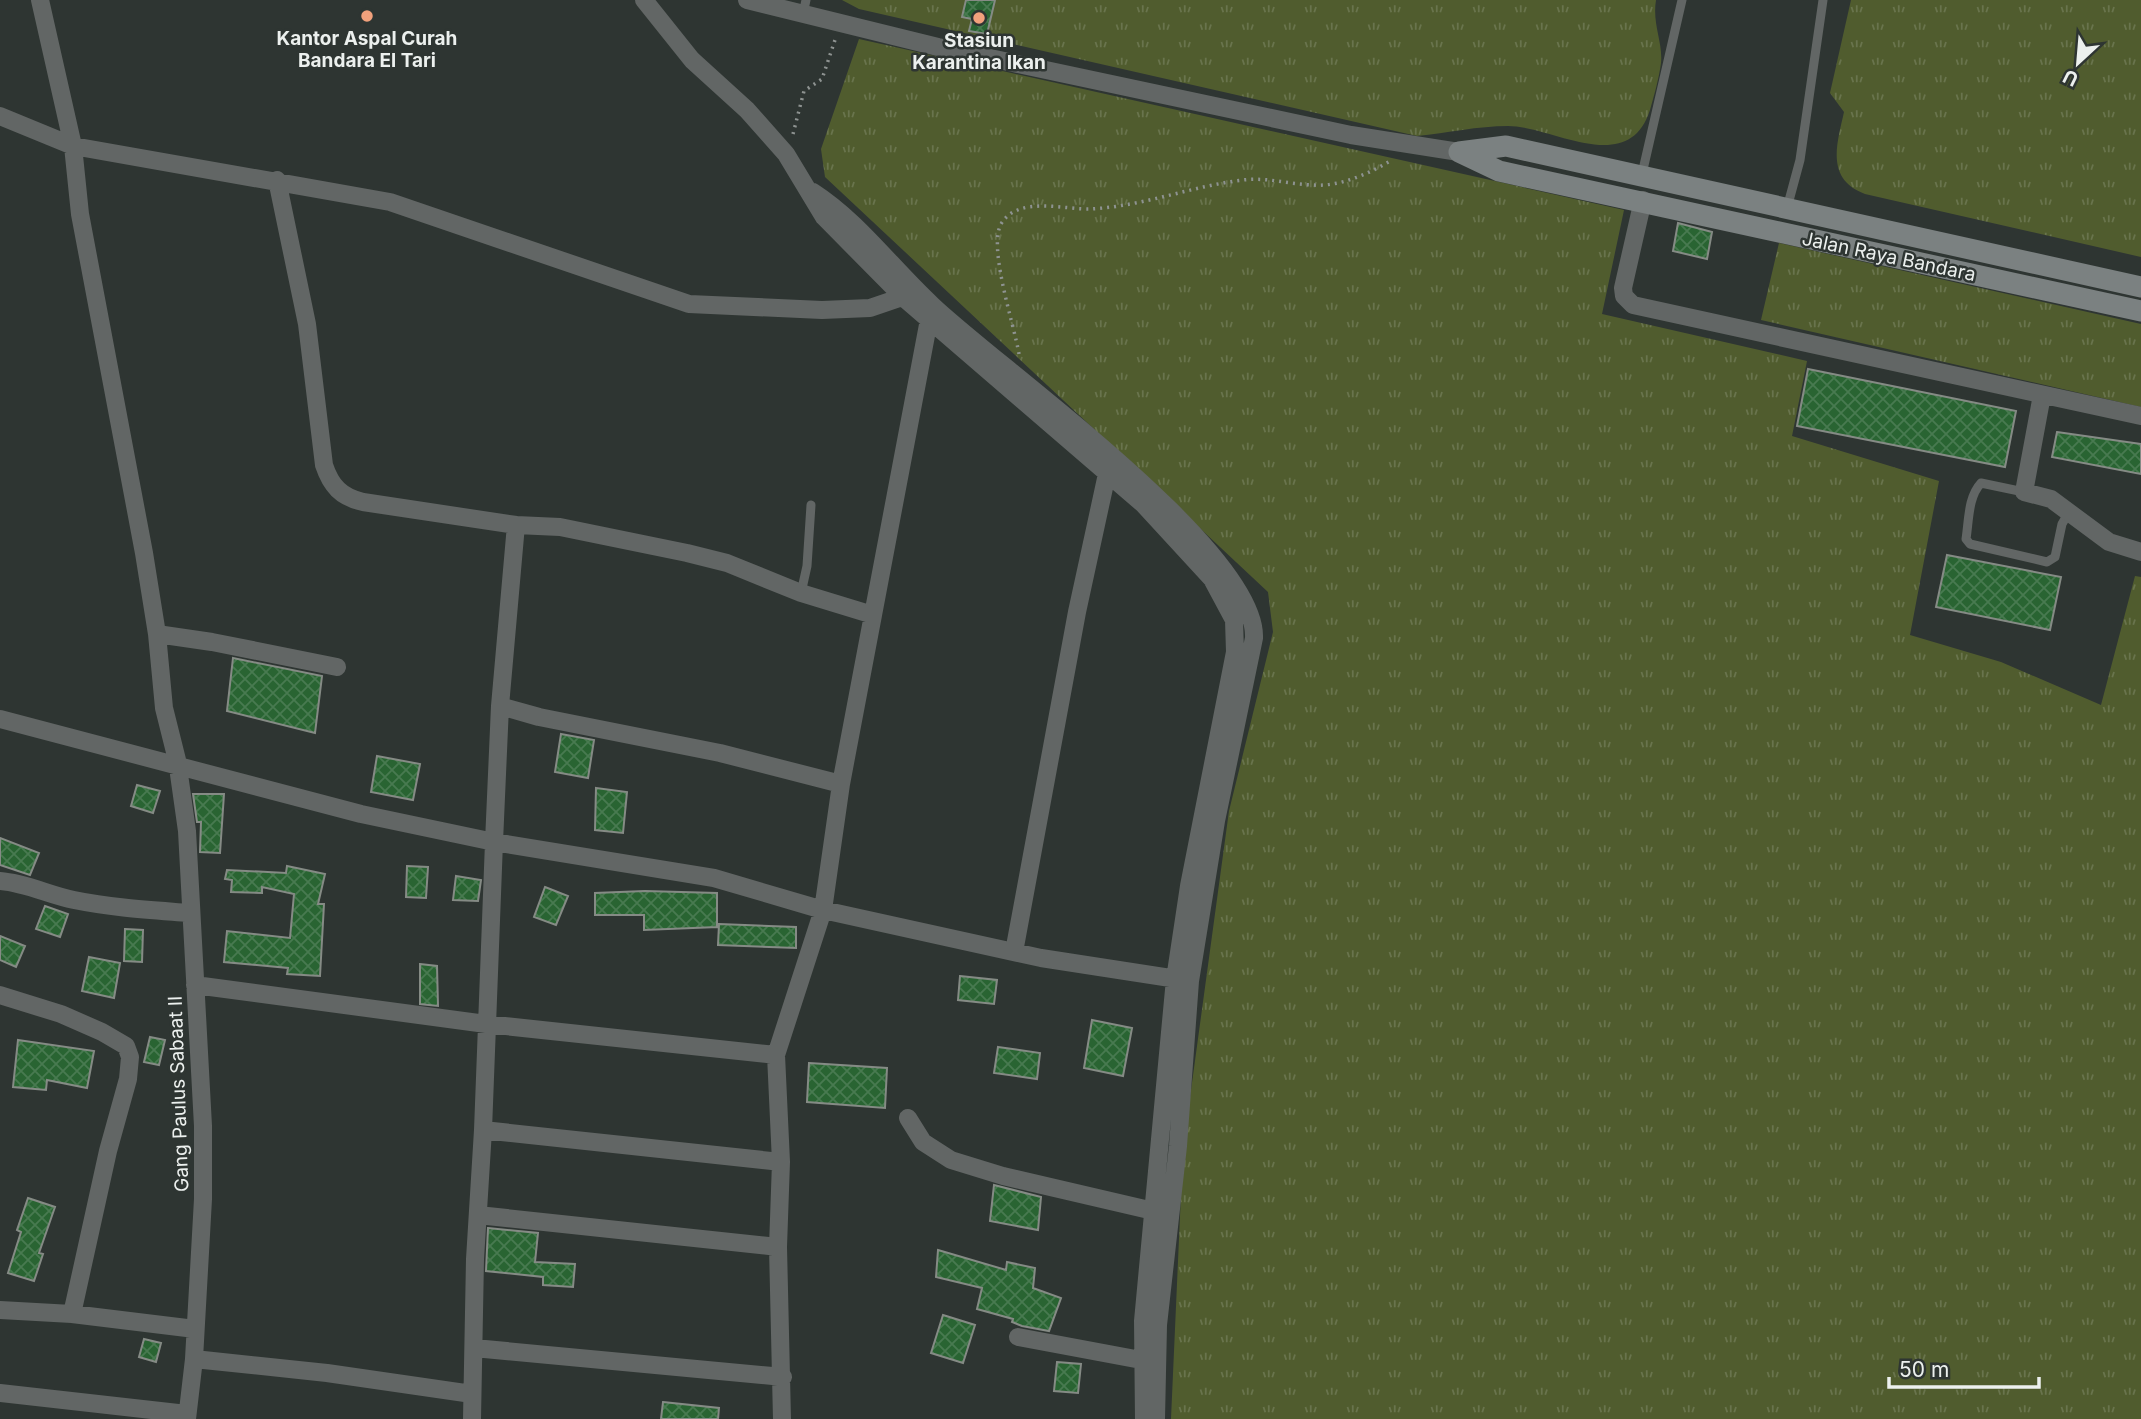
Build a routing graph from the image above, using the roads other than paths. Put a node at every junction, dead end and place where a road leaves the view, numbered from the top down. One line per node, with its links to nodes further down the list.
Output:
1 (40, 0): 8 (street, Gang Paulus Sabaat II)
2 (644, 0): 15 (street)
3 (747, 0): 6 (street)
4 (1682, 0): 10 (lane)
5 (1823, 0): 13 (lane)
6 (804, 7): 9 (street)
7 (0, 116): 8 (street)
8 (73, 146): 11 (street); 28 (street, Gang Paulus Sabaat II)
9 (1459, 152): 10 (main road, Jalan Raya Bandara); 12 (main road, Jalan Raya Bandara)
10 (1642, 174): 12 (main road); 13 (main road, Jalan Raya Bandara)
11 (277, 180): 15 (street); 24 (street)
12 (1640, 199): 16 (main road, Jalan Raya Bandara); 18 (street)
13 (1787, 209): 14 (main road, Jalan Raya Bandara)
14 (2141, 285)
15 (911, 294): 17 (street)
16 (2141, 311)
17 (930, 312): 20 (street); 27 (street); 39 (street)
18 (2042, 395): 19 (street); 21 (street)
19 (2141, 416)
20 (1107, 474): 38 (street); 39 (street)
21 (2024, 492): 23 (street); 23 (lane)
22 (811, 505): 26 (lane)
23 (2070, 510): 25 (street)
24 (516, 525): 26 (street); 30 (street)
25 (2141, 552)
26 (801, 593): 27 (street)
27 (873, 615): 33 (street)
28 (157, 634): 29 (street); 32 (street, Gang Paulus Sabaat II)
29 (337, 667)
30 (500, 706): 33 (street); 34 (street)
31 (0, 719): 32 (street)
32 (178, 768): 34 (street); 37 (street, Gang Paulus Sabaat II)
33 (841, 784): 36 (street)
34 (494, 842): 36 (street); 42 (street)
35 (0, 881): 37 (street)
36 (823, 910): 38 (street); 43 (street)
37 (189, 913): 40 (street, Gang Paulus Sabaat II)
38 (1014, 952): 39 (street)
39 (1183, 980): 47 (street)
40 (195, 985): 42 (street); 52 (street, Gang Paulus Sabaat II)
41 (0, 995): 51 (street)
42 (486, 1024): 43 (street); 45 (street)
43 (776, 1055): 46 (street)
44 (908, 1118): 47 (street)
45 (483, 1130): 46 (street); 48 (street)
46 (781, 1162): 49 (street)
47 (1160, 1213): 56 (street); 64 (street)
48 (478, 1215): 49 (street); 54 (street)
49 (778, 1247): 57 (street)
50 (0, 1310): 51 (street)
51 (72, 1314): 52 (street)
52 (195, 1329): 55 (street, Gang Paulus Sabaat II)
53 (1018, 1337): 56 (street)
54 (474, 1348): 57 (street); 59 (street)
55 (194, 1359): 59 (street); 60 (street, Gang Paulus Sabaat II)
56 (1141, 1360): 63 (street)
57 (783, 1377): 62 (street)
58 (0, 1393): 60 (street)
59 (472, 1394): 61 (street)
60 (187, 1416)
61 (472, 1419)
62 (782, 1419)
63 (1144, 1419)
64 (1156, 1419)

